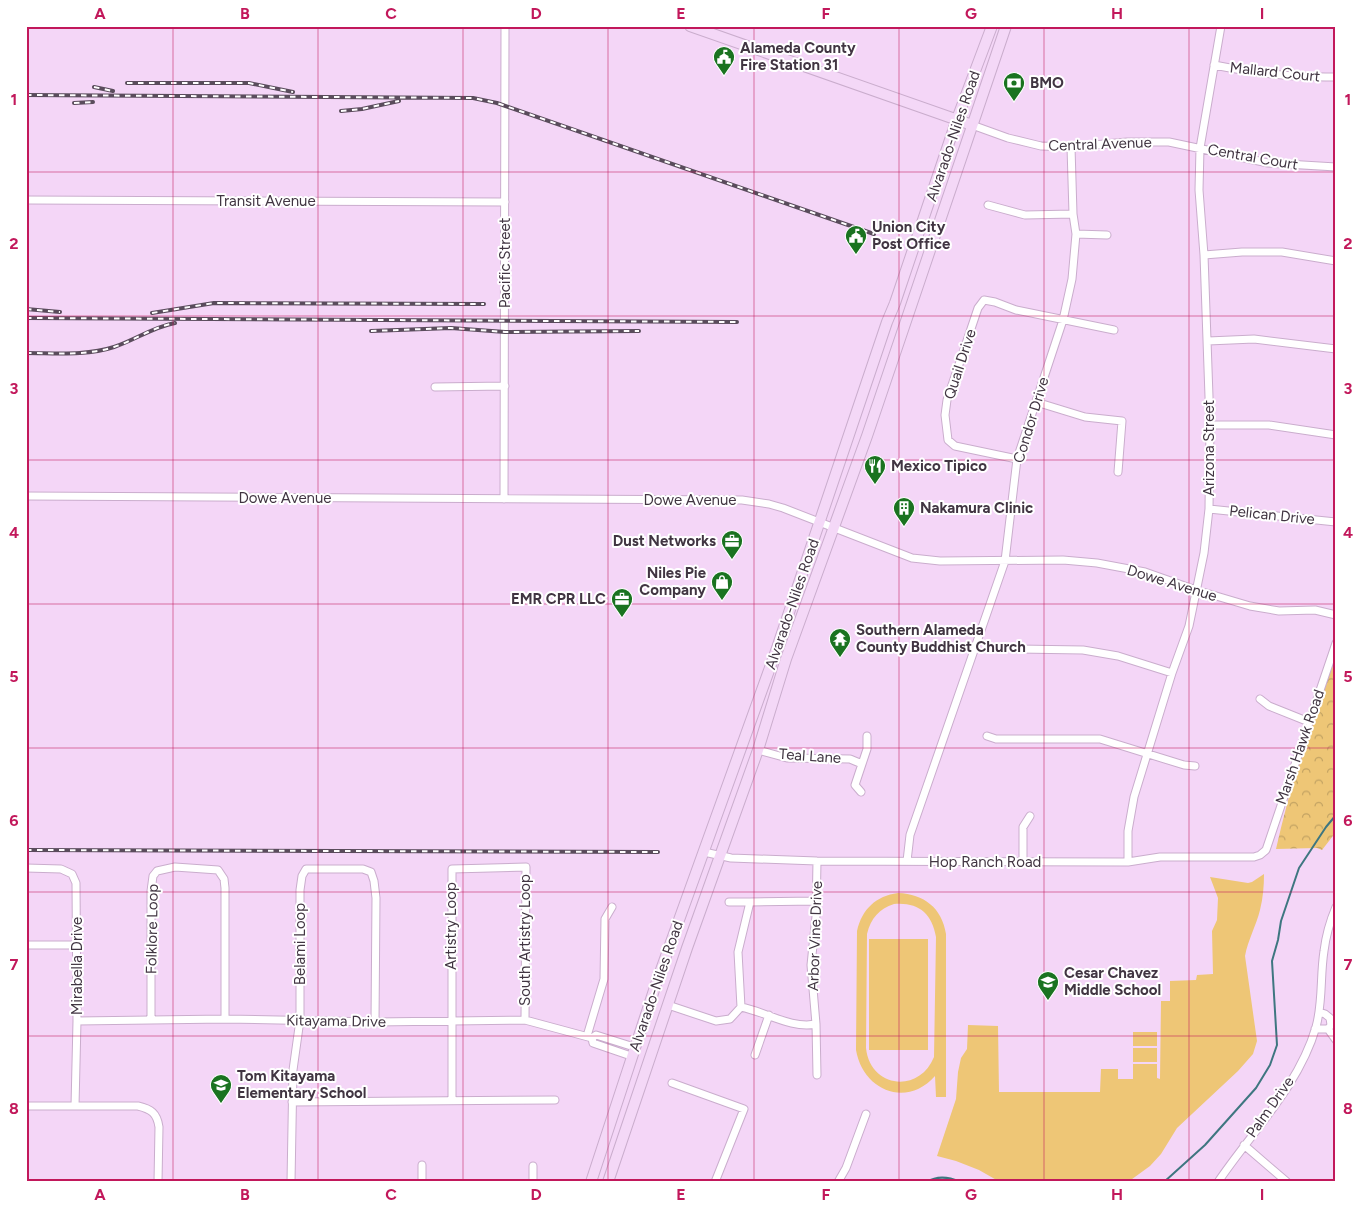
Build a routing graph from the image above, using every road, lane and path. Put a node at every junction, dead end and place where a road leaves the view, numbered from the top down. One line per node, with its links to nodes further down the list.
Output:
1 (505, 26): 14 (street, Pacific Street)
2 (690, 26): 8 (main road, Central Avenue)
3 (992, 26): 8 (main road, Alvarado-Niles Road)
4 (1006, 26): 9 (main road, Alvarado-Niles Road)
5 (1221, 26): 6 (street, Arizona Street)
6 (1214, 65): 7 (street, Mallard Court); 11 (street, Arizona Street)
7 (1336, 77)
8 (957, 120): 9 (main road, Central Avenue); 36 (main road, Alvarado-Niles Road)
9 (972, 125): 10 (street, Central Avenue); 37 (main road, Alvarado-Niles Road)
10 (1071, 147): 11 (street, Central Avenue); 16 (street, Condor Drive)
11 (1200, 148): 12 (street, Central Court); 19 (street, Arizona Street)
12 (1336, 167)
13 (26, 200): 14 (street, Transit Avenue)
14 (505, 202): 25 (street, Pacific Street)
15 (988, 205): 16 (street)
16 (1073, 214): 17 (street, Condor Drive)
17 (1076, 234): 18 (street); 21 (street, Condor Drive)
18 (1107, 235)
19 (1204, 255): 20 (street); 23 (street, Arizona Street)
20 (1336, 261)
21 (1063, 320): 22 (street); 27 (street, Condor Drive); 30 (street, Quail Drive)
22 (1114, 330)
23 (1208, 341): 24 (street); 28 (street, Arizona Street)
24 (1336, 348)
25 (504, 386): 26 (street); 33 (street, Pacific Street)
26 (436, 387)
27 (1036, 402): 30 (street, Condor Drive); 31 (street)
28 (1210, 425): 29 (street); 34 (street, Arizona Street)
29 (1336, 435)
30 (1017, 460): 38 (street, Condor Drive)
31 (1118, 472)
32 (26, 496): 33 (street, Dowe Avenue)
33 (504, 499): 36 (street, Dowe Avenue)
34 (1209, 509): 35 (street, Pelican Drive); 39 (street, Arizona Street)
35 (1336, 522)
36 (820, 523): 37 (street, Dowe Avenue); 55 (main road, Alvarado-Niles Road)
37 (833, 528): 38 (street, Dowe Avenue); 48 (main road, Alvarado-Niles Road)
38 (1005, 561): 39 (street, Dowe Avenue); 57 (street, Condor Drive)
39 (1196, 590): 40 (street, Dowe Avenue); 43 (street, Arizona Street)
40 (1336, 615)
41 (1336, 643): 45 (street, Marsh Hawk Road)
42 (1018, 649): 43 (street)
43 (1172, 674): 49 (street, Arizona Street)
44 (1260, 699): 45 (street)
45 (1309, 722): 54 (street, Marsh Hawk Road)
46 (867, 736): 50 (street, Teal Lane)
47 (986, 736): 49 (street)
48 (758, 750): 50 (street, Teal Lane); 56 (main road, Alvarado-Niles Road)
49 (1148, 754): 51 (street); 60 (street, Arizona Street)
50 (862, 764): 52 (street, Teal Lane)
51 (1195, 766)
52 (861, 792)
53 (1030, 816): 59 (street)
54 (1266, 850): 60 (street, Hop Ranch Road)
55 (704, 852): 56 (street, Hop Ranch Road); 87 (main road, Alvarado-Niles Road)
56 (720, 857): 58 (street, Hop Ranch Road); 70 (main road, Alvarado-Niles Road)
57 (907, 861): 58 (street, Hop Ranch Road); 59 (street, Hop Ranch Road)
58 (817, 862): 63 (street, Arbor Vine Drive)
59 (1024, 862): 60 (street, Hop Ranch Road)
60 (1128, 862)
61 (488, 867): 78 (street, Artistry Loop); 79 (street, South Artistry Loop)
62 (26, 868): 68 (street, Mirabella Drive)
63 (816, 901): 65 (street); 82 (street, Arbor Vine Drive)
64 (729, 902): 65 (street)
65 (750, 902): 71 (street)
66 (612, 907): 85 (street)
67 (1336, 907): 72 (street, Palm Drive)
68 (76, 945): 69 (street); 80 (street, Mirabella Drive)
69 (26, 946)
70 (668, 1005): 71 (street); 105 (main road, Alvarado-Niles Road)
71 (741, 1007): 73 (street)
72 (1319, 1012): 74 (street); 83 (street, Palm Drive)
73 (769, 1015): 82 (street); 88 (street)
74 (1333, 1016): 84 (street)
75 (225, 1019): 76 (street, Kitayama Drive); 76 (street, Folklore Loop); 77 (street, Kitayama Drive)
76 (151, 1020): 80 (street, Kitayama Drive)
77 (300, 1020): 81 (street, Kitayama Drive); 81 (street, Belami Loop); 93 (street, Belami Loop)
78 (451, 1020): 79 (street, Kitayama Drive); 81 (street, Kitayama Drive); 91 (street)
79 (526, 1020): 85 (street, Kitayama Drive)
80 (77, 1021): 95 (street, Mirabella Drive)
81 (375, 1022)
82 (816, 1024): 89 (street, Arbor Vine Drive)
83 (1315, 1029): 84 (street); 97 (street, Palm Drive)
84 (1328, 1029): 86 (street)
85 (589, 1037): 87 (street, Kitayama Drive)
86 (1336, 1040)
87 (633, 1052): 104 (main road, Alvarado-Niles Road)
88 (755, 1054)
89 (817, 1075)
90 (672, 1083): 106 (street)
91 (452, 1100): 92 (street); 93 (street)
92 (555, 1100)
93 (292, 1102): 101 (street, Belami Loop)
94 (26, 1106): 95 (street)
95 (75, 1106): 100 (street)
96 (866, 1114): 107 (street)
97 (1244, 1145): 108 (street, Palm Drive); 109 (street)
98 (422, 1165): 102 (street)
99 (533, 1166): 103 (street)
100 (158, 1182)
101 (292, 1182)
102 (422, 1182)
103 (533, 1182)
104 (591, 1182)
105 (608, 1182)
106 (715, 1182)
107 (838, 1182)
108 (1218, 1182)
109 (1288, 1182)

